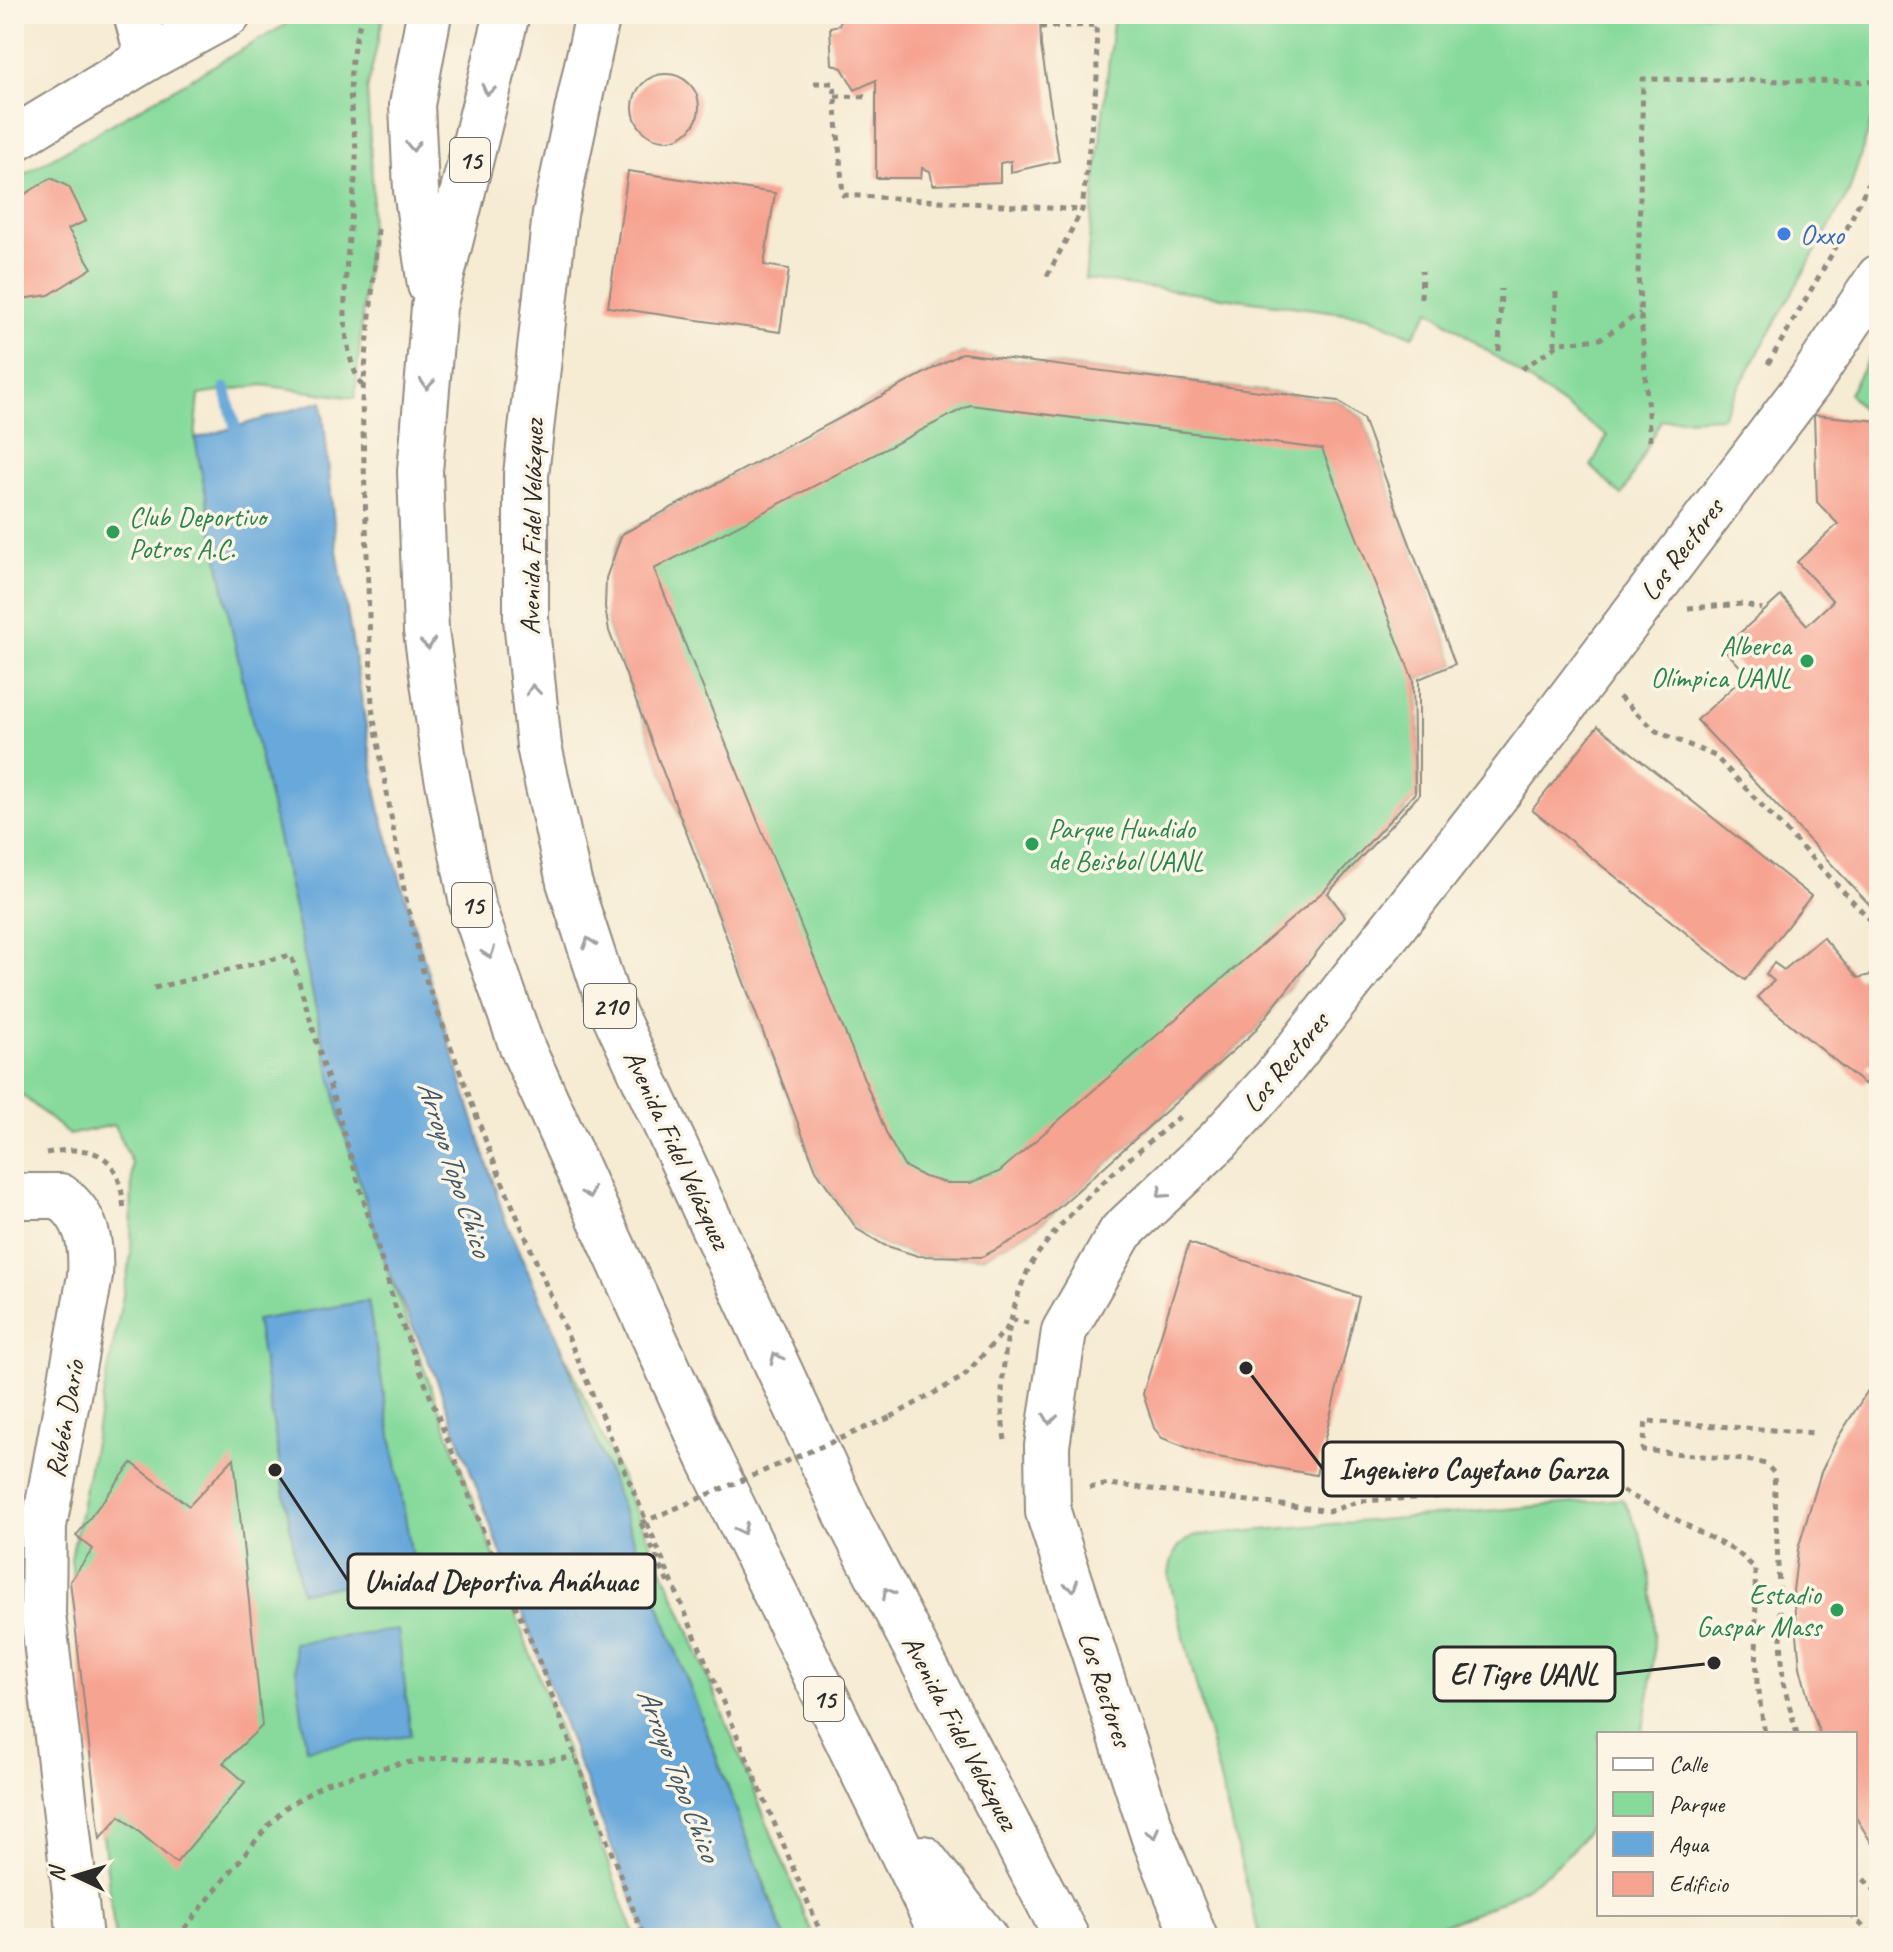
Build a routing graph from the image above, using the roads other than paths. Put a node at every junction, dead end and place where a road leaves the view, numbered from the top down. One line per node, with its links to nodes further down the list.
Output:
1 (136, 14): 6 (main road)
2 (229, 14): 6 (main road)
3 (429, 14): 9 (main road, one-way to 9)
4 (507, 14): 9 (main road, 15, one-way to 9)
5 (598, 14): 12 (main road, Avenida Fidel Velázquez / 210, one-way to 5)
6 (148, 58): 7 (main road)
7 (14, 139)
8 (1879, 277): 17 (main road, Los Rectores, one-way to 17)
9 (434, 307): 11 (main road, 15, one-way to 11)
10 (14, 1196): 13 (main road, Rubén Darío)
11 (871, 1794): 14 (main road, 15); 15 (main road)
12 (1061, 1924): 16 (main road)
13 (80, 1938)
14 (944, 1938)
15 (985, 1938)
16 (1094, 1938)
17 (1195, 1938)

